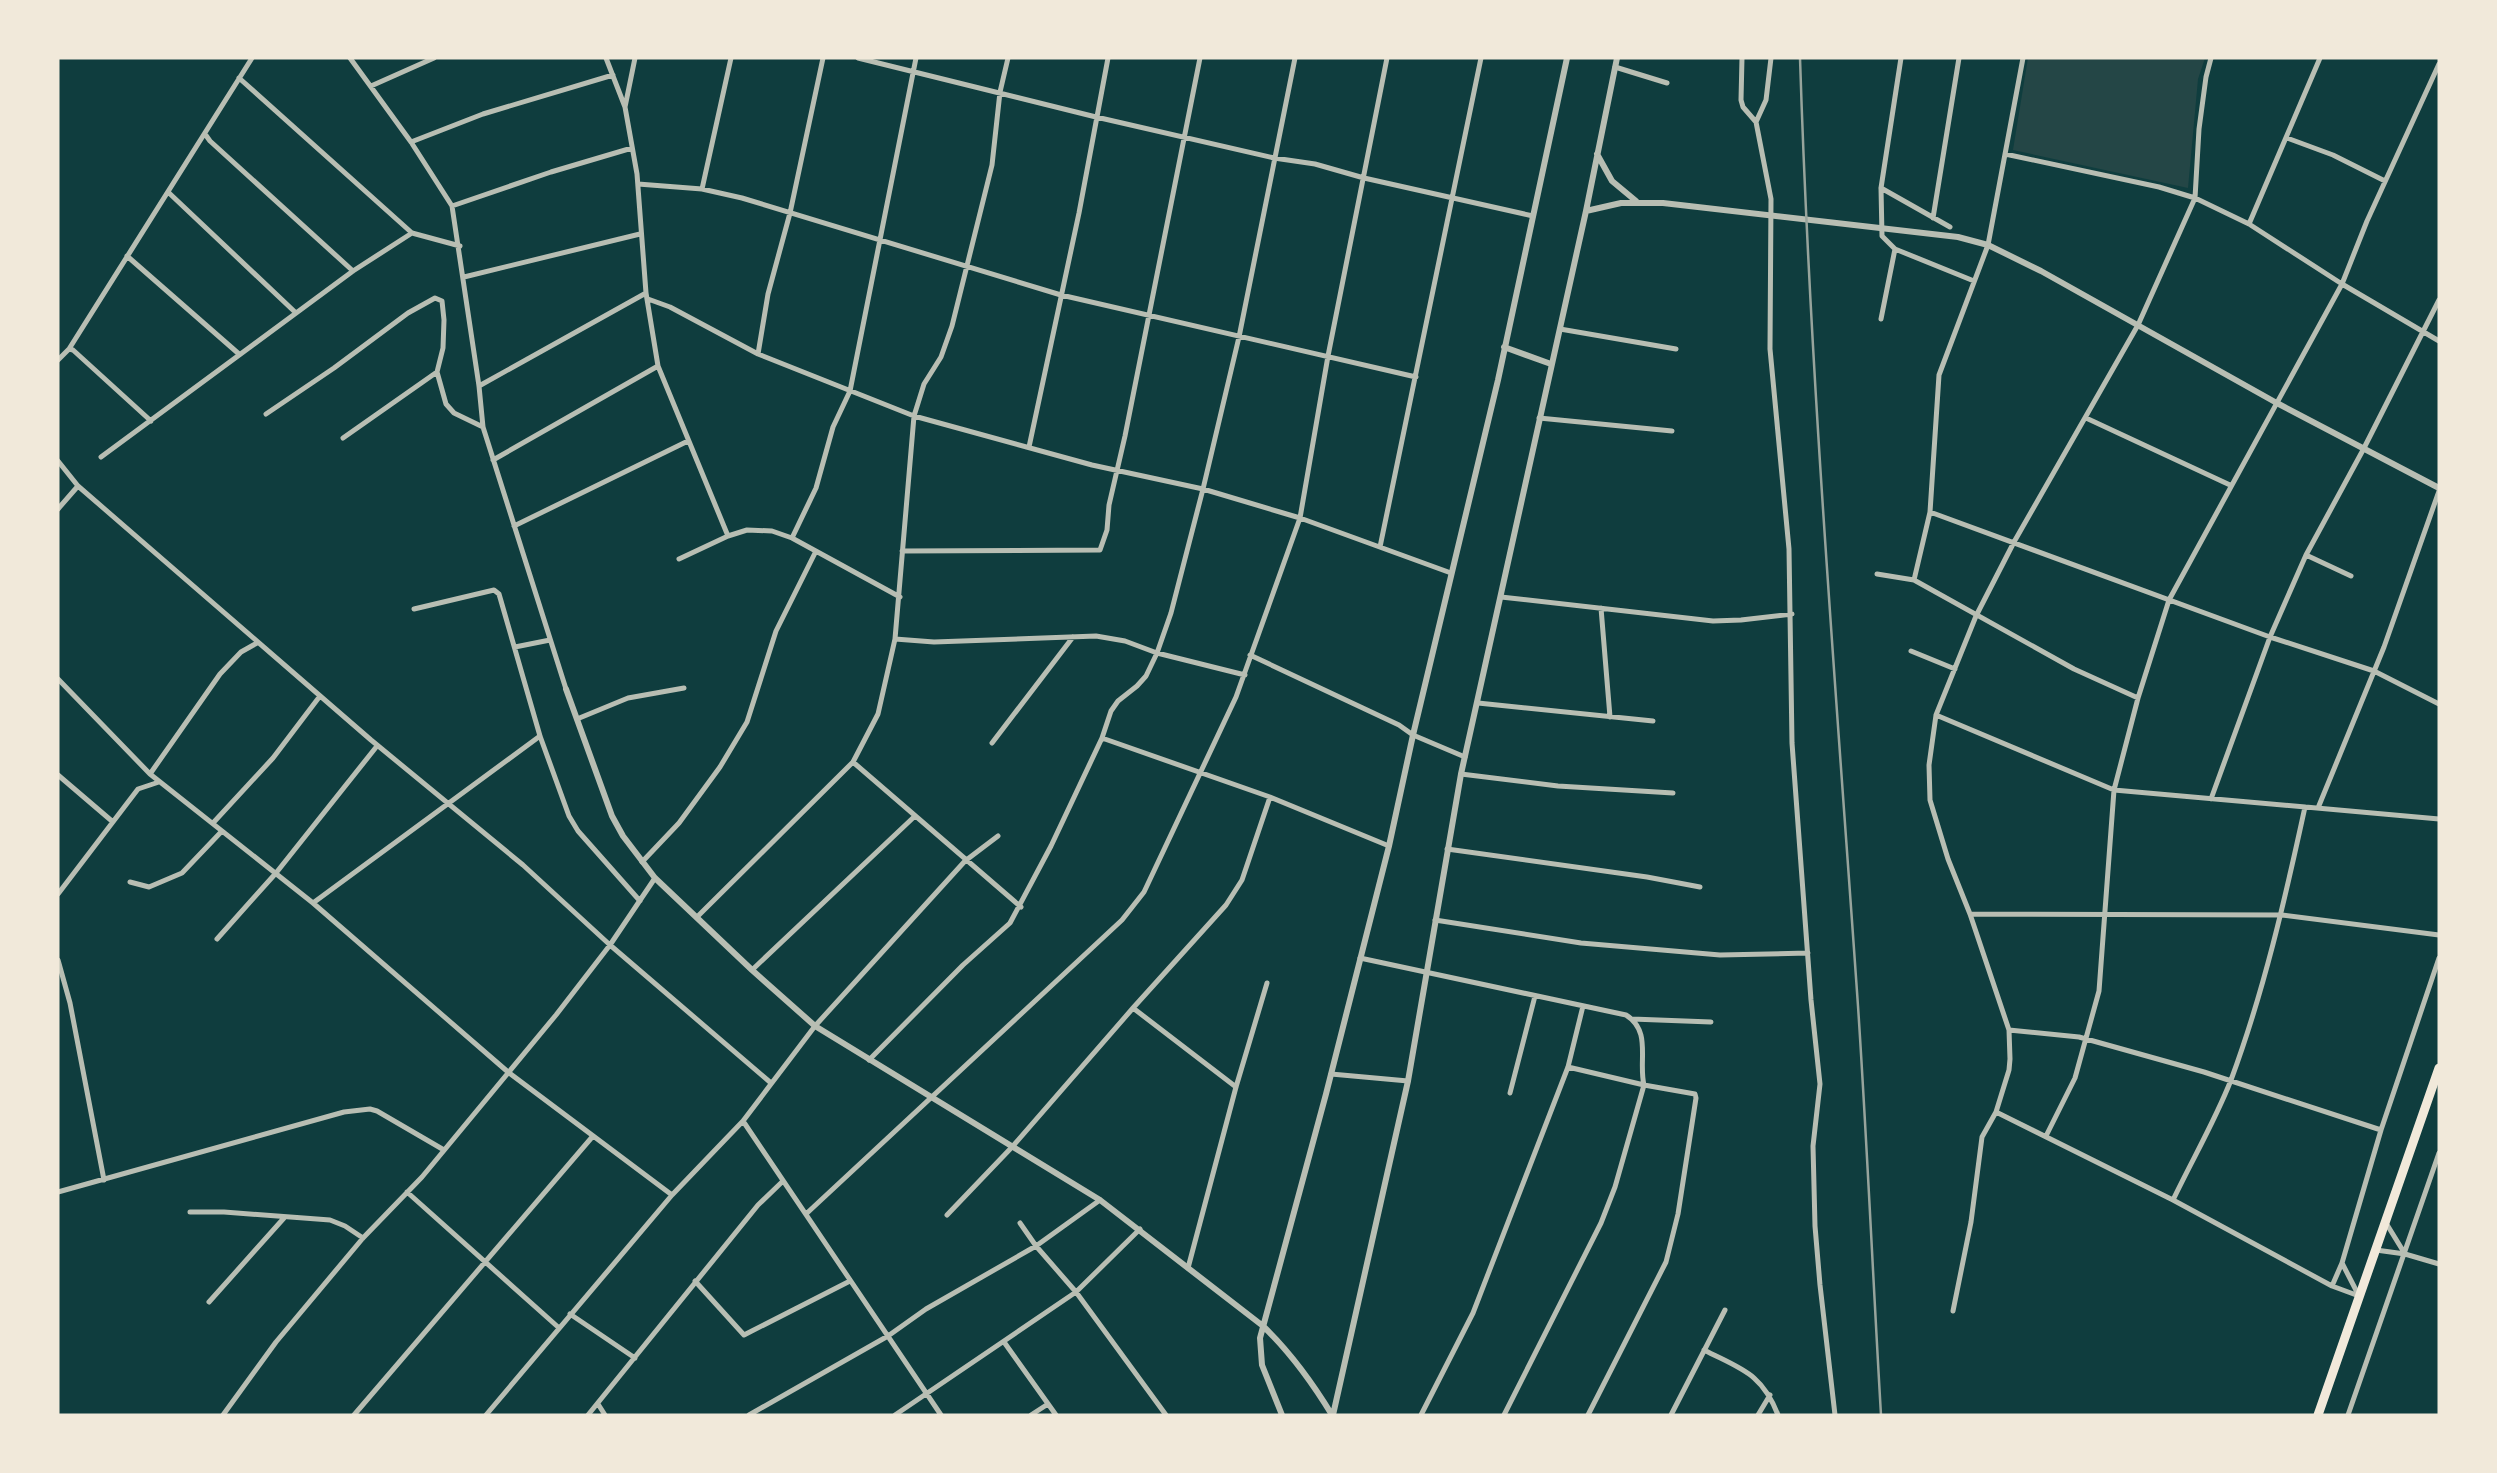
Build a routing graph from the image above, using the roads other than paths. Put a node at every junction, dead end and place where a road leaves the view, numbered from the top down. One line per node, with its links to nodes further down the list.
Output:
1 (253, 58): 29 (street)
2 (350, 58): 31 (street)
3 (433, 58): 31 (street)
4 (606, 58): 28 (street)
5 (635, 58): 33 (street)
6 (731, 58): 48 (street)
7 (823, 58): 55 (street)
8 (858, 58): 27 (street)
9 (916, 58): 27 (street)
10 (1009, 58): 32 (street)
11 (1108, 58): 34 (street)
12 (1200, 58): 37 (street)
13 (1294, 58): 43 (street)
14 (1387, 58): 44 (street)
15 (1481, 58): 50 (street)
16 (1567, 58): 56 (street)
17 (1617, 58): 26 (street)
18 (1742, 58): 35 (street)
19 (1771, 58): 35 (street)
20 (1901, 58): 47 (street)
21 (1959, 58): 57 (street)
22 (2024, 58): 42 (street)
23 (2211, 58): 51 (street)
24 (2320, 58): 38 (street)
25 (2439, 65): 45 (street)
26 (1615, 67): 30 (street); 41 (street)
27 (913, 72): 32 (street); 62 (street)
28 (613, 75): 33 (street); 39 (street)
29 (239, 79): 36 (street); 60 (street)
30 (1667, 83)
31 (371, 86): 39 (street)
32 (1000, 92): 34 (street); 67 (street)
33 (625, 107): 40 (street)
34 (1096, 117): 37 (street); 72 (street)
35 (1756, 122): 137 (street)
36 (205, 134): 49 (street); 68 (street)
37 (1184, 138): 43 (street); 76 (street)
38 (2287, 138): 45 (street); 58 (street)
39 (411, 142): 53 (street)
40 (632, 148): 46 (street); 53 (street)
41 (1596, 152): 52 (street); 54 (street)
42 (2005, 154): 51 (street); 63 (street)
43 (1274, 158): 44 (street); 81 (street)
44 (1364, 178): 50 (street); 88 (street)
45 (2385, 181): 71 (street)
46 (638, 184): 48 (street); 61 (street)
47 (1881, 188): 57 (street); 65 (street)
48 (702, 189): 55 (street)
49 (168, 192): 66 (street); 75 (street)
50 (1453, 197): 56 (street); 93 (street)
51 (2195, 198): 58 (street); 78 (street)
52 (1638, 202): 54 (street); 63 (street)
53 (452, 206): 64 (street)
54 (1586, 211): 79 (street)
55 (790, 213): 62 (street); 87 (street)
56 (1533, 216): 83 (street)
57 (1933, 218): 59 (street)
58 (2249, 224): 71 (street)
59 (1950, 227)
60 (412, 233): 64 (street); 68 (street)
61 (640, 234): 69 (street); 73 (street)
62 (879, 238): 67 (street); 95 (street)
63 (1989, 245): 70 (street); 78 (street)
64 (460, 246): 69 (street)
65 (1895, 249): 70 (street); 77 (street)
66 (127, 256): 84 (street); 86 (street)
67 (966, 266): 72 (street); 98 (street)
68 (353, 271): 75 (street)
69 (464, 276): 94 (street)
70 (1974, 281): 117 (street)
71 (2342, 284): 80 (street); 96 (street)
72 (1061, 295): 76 (street); 106 (street)
73 (647, 296): 87 (street); 91 (street); 94 (street)
74 (2439, 300): 80 (street)
75 (296, 313): 86 (street)
76 (1147, 317): 81 (street); 111 (street)
77 (1881, 319)
78 (2138, 324): 96 (street); 100 (street)
79 (1560, 329): 85 (street); 90 (street)
80 (2422, 331): 82 (street); 107 (street)
81 (1239, 337): 88 (street); 114 (street)
82 (2439, 341)
83 (1504, 347): 90 (street); 128 (street)
84 (69, 349): 89 (street); 101 (street)
85 (1676, 349)
86 (239, 354): 101 (street)
87 (758, 354): 95 (street)
88 (1328, 356): 93 (street); 118 (street)
89 (58, 360)
90 (1551, 364): 99 (street)
91 (657, 366): 105 (street); 109 (street)
92 (438, 372): 97 (street); 102 (street); 104 (street)
93 (1416, 377): 123 (street)
94 (479, 387): 102 (street)
95 (850, 391): 98 (street); 121 (street)
96 (2275, 402): 107 (street); 112 (street)
97 (266, 414)
98 (914, 416): 106 (street); 124 (street)
99 (1539, 418): 103 (street); 133 (street)
100 (2086, 418): 112 (street); 122 (street)
101 (150, 421): 108 (street)
102 (483, 428): 109 (street)
103 (1672, 431)
104 (343, 438)
105 (688, 441): 119 (street); 120 (street)
106 (1029, 447): 111 (street)
107 (2363, 450): 115 (street); 126 (street)
108 (101, 457)
109 (493, 460): 119 (street)
110 (58, 461): 113 (street)
111 (1117, 470): 114 (street); 124 (street)
112 (2230, 485): 134 (street)
113 (78, 486): 116 (street); 143 (street)
114 (1203, 489): 118 (street); 146 (street)
115 (2439, 489): 149 (street)
116 (58, 509)
117 (1930, 512): 122 (street); 131 (street)
118 (1300, 518): 123 (street); 147 (street)
119 (514, 526): 142 (street)
120 (727, 536): 121 (street); 127 (street)
121 (792, 538): 125 (street)
122 (2014, 541): 134 (street); 138 (street)
123 (1380, 547): 128 (street)
124 (902, 551): 132 (street)
125 (816, 553): 132 (street); 190 (street)
126 (2306, 555): 130 (street); 140 (street)
127 (679, 559)
128 (1451, 573): 162 (street)
129 (1877, 574): 131 (street)
130 (2351, 576)
131 (1914, 580): 138 (street)
132 (900, 597): 141 (street)
133 (1501, 597): 135 (street); 156 (street)
134 (2169, 600): 140 (street); 155 (street)
135 (1601, 608): 137 (street); 159 (street)
136 (414, 609): 144 (street)
137 (1791, 614): 209 (street)
138 (1976, 616): 148 (street); 155 (street)
139 (1073, 637): 141 (street); 146 (street); 165 (street)
140 (2270, 637): 149 (street); 177 (street)
141 (895, 639): 168 (street)
142 (550, 640): 144 (street); 153 (street)
143 (257, 643): 154 (street); 170 (street)
144 (515, 647): 163 (street)
145 (1911, 651): 148 (street)
146 (1157, 653): 150 (street); 164 (street)
147 (1250, 655): 150 (street); 162 (street)
148 (1955, 668): 158 (street)
149 (2374, 671): 157 (street); 180 (street)
150 (1245, 675): 169 (street)
151 (58, 679): 170 (street)
152 (684, 688): 160 (street)
153 (566, 689): 160 (street)
154 (320, 696): 166 (street); 184 (street)
155 (2138, 698): 174 (street)
156 (1478, 702): 159 (street); 167 (street)
157 (2439, 704)
158 (1936, 715): 174 (street); 202 (street)
159 (1610, 717): 161 (street)
160 (577, 719): 190 (street)
161 (1653, 721)
162 (1413, 735): 167 (street); 187 (street)
163 (540, 736): 178 (street); 198 (street)
164 (1102, 738): 169 (street); 200 (street)
165 (992, 743)
166 (377, 746): 178 (street); 191 (street)
167 (1465, 757): 171 (street)
168 (853, 762): 181 (street); 204 (street)
169 (1200, 773): 176 (street); 235 (street)
170 (150, 774): 173 (street)
171 (1461, 774): 175 (street); 188 (street)
172 (58, 775): 183 (street)
173 (159, 782): 183 (street); 184 (street)
174 (2114, 790): 177 (street); 201 (street)
175 (1674, 793)
176 (1270, 797): 187 (street); 218 (street)
177 (2211, 799): 179 (street)
178 (450, 804): 199 (street); 208 (street)
179 (2305, 807): 180 (street); 203 (street)
180 (2318, 808): 182 (street)
181 (915, 816): 189 (street); 213 (street)
182 (2439, 818)
183 (113, 822): 195 (street)
184 (213, 823): 185 (street)
185 (222, 831): 191 (street); 194 (street)
186 (998, 836): 189 (street)
187 (1389, 846): 210 (street)
188 (1447, 849): 196 (street); 205 (street)
189 (965, 861): 200 (street); 221 (street)
190 (642, 862): 192 (street)
191 (276, 873): 199 (street); 207 (street)
192 (654, 878): 198 (street); 204 (street)
193 (58, 880): 195 (street)
194 (130, 882)
195 (64, 886): 197 (street)
196 (1700, 887)
197 (58, 894)
198 (640, 901): 208 (street)
199 (313, 904): 227 (street)
200 (1021, 907): 224 (street)
201 (2105, 913): 202 (street); 203 (street); 223 (street)
202 (1970, 914): 222 (street)
203 (2282, 915): 206 (street); 230 (street)
204 (697, 917): 213 (street)
205 (1436, 920): 209 (street); 214 (street)
206 (2439, 935)
207 (217, 939)
208 (610, 945): 227 (street); 231 (street)
209 (1808, 953): 304 (street)
210 (1360, 958): 214 (street); 228 (street)
211 (2439, 958): 238 (street)
212 (58, 960): 244 (street)
213 (752, 971): 221 (street)
214 (1426, 974): 216 (street); 229 (street)
215 (1267, 983): 233 (street)
216 (1535, 996): 217 (street); 234 (street)
217 (1583, 1006): 219 (street); 225 (street)
218 (1133, 1008): 233 (street); 241 (street)
219 (1632, 1019): 220 (street); 232 (street)
220 (1711, 1022)
221 (815, 1026): 224 (street); 231 (street)
222 (2009, 1030): 223 (street); 236 (street)
223 (2087, 1039): 230 (street); 240 (street)
224 (869, 1060): 235 (street)
225 (1568, 1067): 232 (street); 298 (street)
226 (2439, 1068): 256 (highway)
227 (508, 1072): 239 (street); 242 (street)
228 (1331, 1074): 229 (street); 275 (street)
229 (1408, 1081): 297 (street)
230 (2230, 1082): 238 (street); 250 (street)
231 (771, 1083): 237 (street)
232 (1644, 1085): 299 (street); 300 (street)
233 (1236, 1087): 265 (street)
234 (1510, 1093)
235 (932, 1097): 241 (street); 252 (street)
236 (1996, 1112): 240 (street); 273 (street)
237 (743, 1121): 245 (street); 248 (street)
238 (2381, 1130): 263 (street)
239 (593, 1136): 248 (street); 262 (street)
240 (2046, 1136): 250 (street)
241 (1013, 1146): 249 (street); 253 (street)
242 (444, 1150): 244 (street); 247 (street)
243 (2439, 1153): 261 (street)
244 (104, 1180): 246 (street)
245 (783, 1181): 252 (street); 266 (street)
246 (58, 1192)
247 (407, 1192): 258 (street); 262 (street)
248 (672, 1195): 274 (street)
249 (1100, 1200): 257 (street); 259 (street)
250 (2173, 1200): 268 (street)
251 (190, 1212): 254 (street)
252 (806, 1214): 267 (street)
253 (947, 1215)
254 (285, 1218): 258 (street); 271 (street)
255 (1020, 1223): 259 (street)
256 (2386, 1223): 260 (highway); 261 (street)
257 (1140, 1229): 265 (street); 269 (street)
258 (363, 1238): 285 (street)
259 (1036, 1246): 269 (street); 277 (street)
260 (2376, 1250): 261 (street); 270 (highway)
261 (2405, 1254): 264 (street); 306 (street)
262 (484, 1262): 276 (street); 286 (street)
263 (2342, 1263): 268 (street); 270 (street)
264 (2439, 1264)
265 (1188, 1268): 275 (street)
266 (695, 1281): 267 (street); 280 (street)
267 (850, 1281): 277 (street)
268 (2332, 1286): 270 (street)
269 (1076, 1293): 278 (street); 295 (street)
270 (2359, 1296): 305 (highway)
271 (209, 1302)
272 (1725, 1310): 279 (street)
273 (1953, 1311)
274 (570, 1314): 276 (street); 280 (street)
275 (1263, 1326): 296 (street); 297 (street)
276 (558, 1327): 287 (street)
277 (888, 1336): 281 (street); 290 (street)
278 (1004, 1342): 281 (street); 284 (street)
279 (1704, 1350): 282 (street); 301 (street)
280 (635, 1358): 283 (street)
281 (928, 1395): 291 (street); 292 (street)
282 (1770, 1395): 302 (street); 303 (street)
283 (598, 1404): 288 (street); 289 (street)
284 (1048, 1404): 293 (street); 294 (street)
285 (223, 1415)
286 (354, 1415)
287 (486, 1415)
288 (588, 1415)
289 (605, 1415)
290 (750, 1415)
291 (895, 1415)
292 (941, 1415)
293 (1031, 1415)
294 (1056, 1415)
295 (1166, 1415)
296 (1282, 1415)
297 (1332, 1415)
298 (1421, 1415)
299 (1504, 1415)
300 (1588, 1415)
301 (1671, 1415)
302 (1758, 1415)
303 (1778, 1415)
304 (1835, 1415)
305 (2318, 1415)
306 (2348, 1415)

